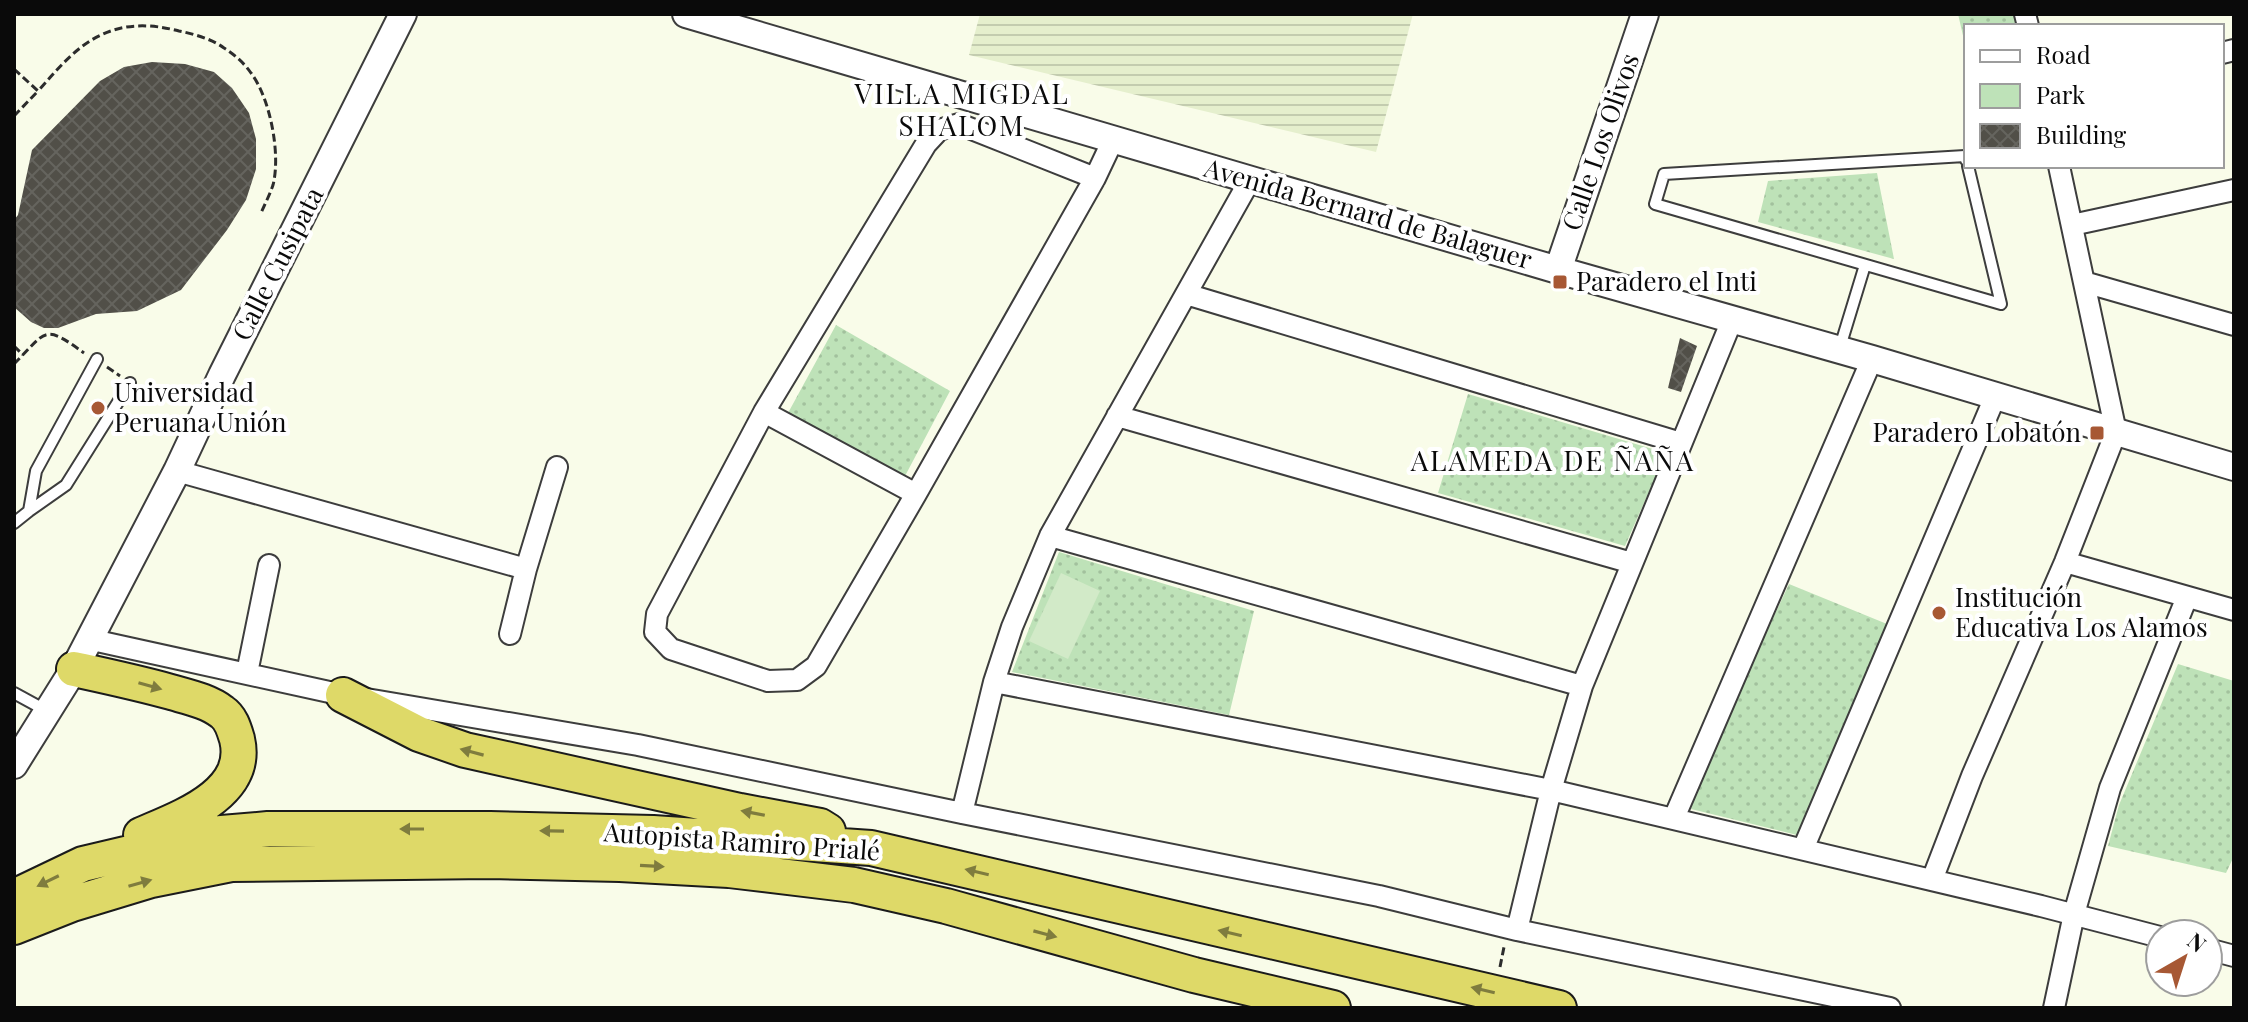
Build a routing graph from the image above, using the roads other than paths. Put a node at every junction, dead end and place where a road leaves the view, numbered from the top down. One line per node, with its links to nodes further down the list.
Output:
1 (403, 14): 29 (street, Calle Cusipata)
2 (686, 14): 4 (street, Avenida Bernard de Balaguer)
3 (1645, 14): 13 (street, Calle Los Olivos)
4 (1113, 140): 8 (street); 9 (street, Avenida Bernard de Balaguer)
5 (1964, 156): 12 (lane)
6 (1968, 168): 12 (lane)
7 (2059, 168): 11 (street)
8 (1095, 178): 23 (street); 30 (street)
9 (1250, 180): 13 (street, Avenida Bernard de Balaguer); 15 (street)
10 (2234, 190): 11 (street)
11 (2072, 225): 14 (street)
12 (1865, 265): 18 (lane)
13 (1558, 270): 16 (street, Avenida Bernard de Balaguer)
14 (2084, 282): 17 (street); 25 (street)
15 (1186, 294): 24 (street); 26 (street)
16 (1732, 320): 18 (street, Avenida Bernard de Balaguer); 26 (street)
17 (2234, 325)
18 (1839, 350): 20 (street, Avenida Bernard de Balaguer)
19 (97, 359): 31 (lane)
20 (1872, 359): 22 (street, Avenida Bernard de Balaguer); 51 (street)
21 (130, 383): 31 (lane)
22 (1995, 397): 25 (street, Avenida Bernard de Balaguer); 53 (street)
23 (764, 412): 30 (street); 30 (street)
24 (1117, 416): 33 (street); 35 (street)
25 (2116, 432): 28 (street, Avenida Bernard de Balaguer); 34 (street)
26 (1681, 443): 35 (street)
27 (557, 467): 37 (street)
28 (2234, 467)
29 (177, 471): 37 (street); 41 (street, Calle Cusipata)
30 (916, 494)
31 (29, 511): 32 (lane)
32 (14, 523)
33 (1050, 536): 43 (street); 44 (street)
34 (2065, 562): 38 (street); 55 (street)
35 (1632, 563): 44 (street)
36 (269, 565): 42 (street)
37 (526, 569): 40 (street)
38 (2187, 597): 39 (street); 57 (street)
39 (2234, 610)
40 (510, 634)
41 (81, 654): 42 (street); 47 (street, Calle Cusipata); 54 (highway, one-way to 54)
42 (247, 673): 46 (street)
43 (994, 682): 49 (street); 50 (street)
44 (1582, 686): 49 (street)
45 (14, 693): 47 (lane)
46 (343, 695): 50 (street); 52 (highway, one-way to 46)
47 (49, 712): 48 (street, Calle Cusipata)
48 (14, 765)
49 (1551, 790): 51 (street); 59 (street)
50 (962, 813): 59 (street)
51 (1674, 818): 53 (street)
52 (851, 847): 54 (highway, Autopista Ramiro Prialé, one-way to 54); 62 (highway, Autopista Ramiro Prialé, one-way to 52)
53 (1803, 849): 55 (street)
54 (83, 864): 56 (highway, Autopista Ramiro Prialé, one-way to 56)
55 (1932, 880): 57 (street)
56 (14, 897)
57 (2074, 914): 60 (street); 64 (street)
58 (14, 927): 61 (highway, Autopista Ramiro Prialé, one-way to 61)
59 (1512, 928): 63 (street)
60 (2144, 933)
61 (1333, 1008)
62 (1559, 1008)
63 (1890, 1008)
64 (2054, 1008)

